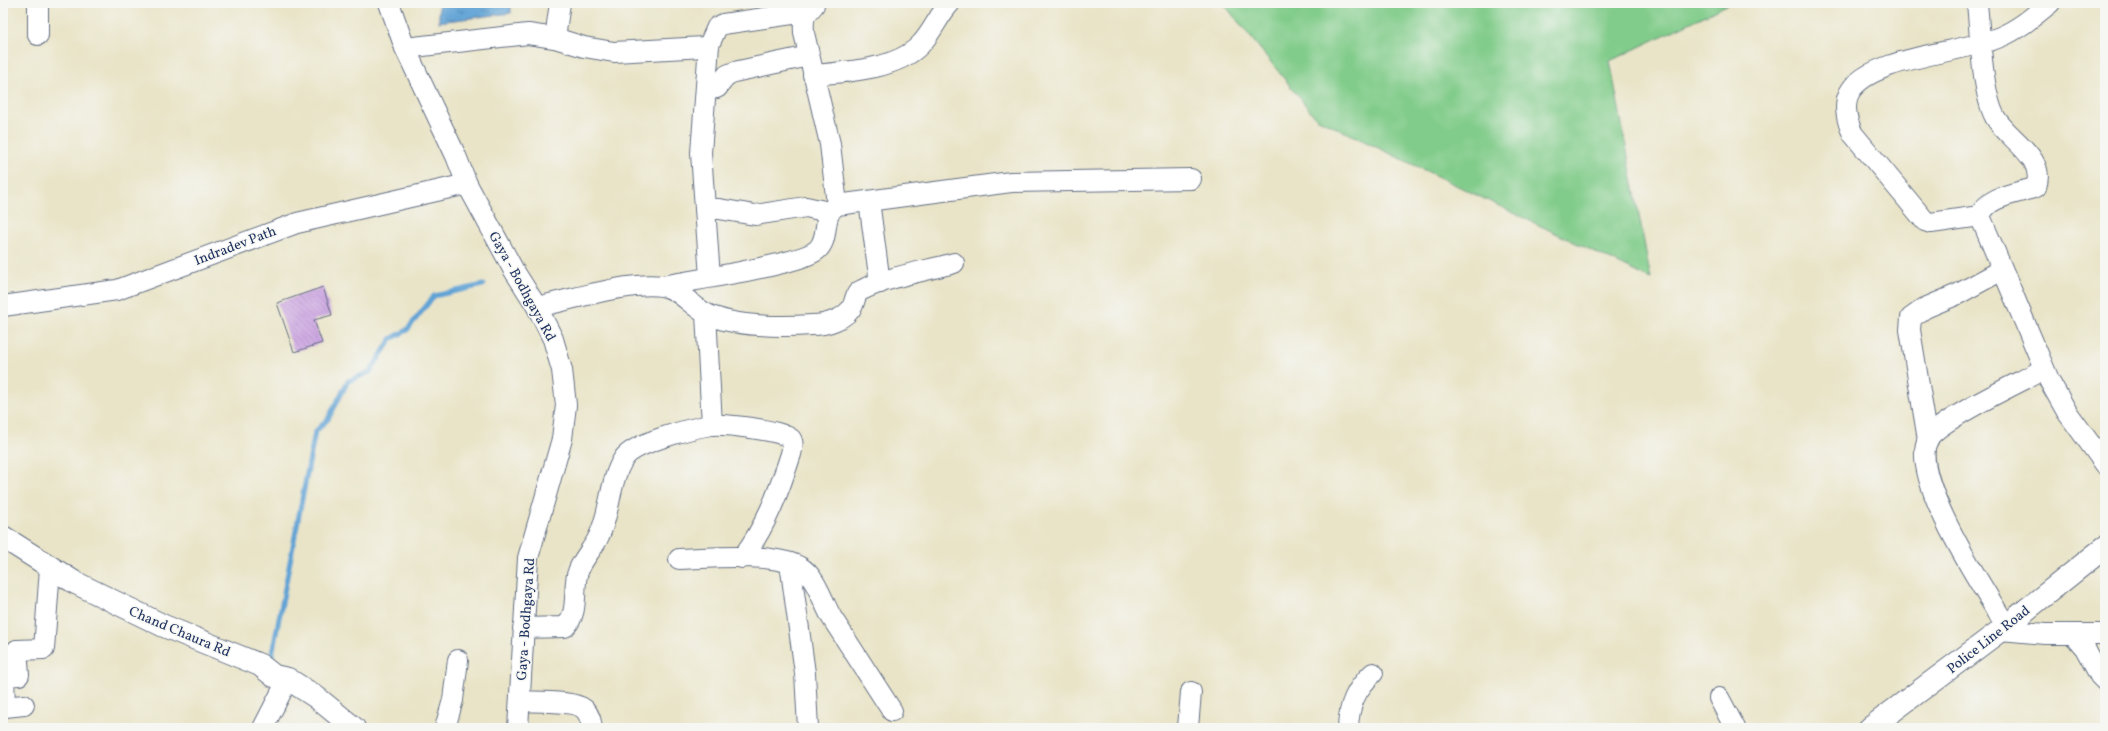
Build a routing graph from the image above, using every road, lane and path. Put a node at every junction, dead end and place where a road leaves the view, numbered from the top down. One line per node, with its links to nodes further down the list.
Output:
1 (38, 3): 9 (street)
2 (389, 3): 13 (street, Gaya - Bodhgaya Rd)
3 (560, 3): 10 (street)
4 (950, 3): 15 (street)
5 (1977, 3): 11 (street)
6 (2050, 3): 11 (street)
7 (811, 7): 8 (street); 14 (street)
8 (768, 10): 12 (street)
9 (38, 35)
10 (555, 38): 12 (street); 13 (street)
11 (1982, 42): 22 (street); 22 (street)
12 (709, 45): 16 (street)
13 (405, 48): 18 (street, Gaya - Bodhgaya Rd)
14 (809, 56): 15 (street); 16 (street)
15 (813, 76): 21 (street)
16 (706, 90): 20 (street)
17 (1191, 179): 19 (street)
18 (467, 184): 28 (street, Indradev Path); 29 (street, Gaya - Bodhgaya Rd)
19 (869, 201): 21 (street); 26 (street)
20 (705, 209): 21 (street); 25 (street)
21 (833, 209): 25 (street)
22 (1980, 216): 24 (street)
23 (954, 264): 26 (street)
24 (2002, 270): 31 (street); 33 (street)
25 (710, 277): 27 (street)
26 (880, 283): 30 (street)
27 (663, 286): 29 (street); 30 (street)
28 (3, 306)
29 (537, 307): 41 (street, Gaya - Bodhgaya Rd)
30 (706, 314): 32 (street)
31 (2044, 369): 33 (street); 34 (street)
32 (712, 425): 37 (street); 41 (street)
33 (1928, 440): 42 (street)
34 (2105, 464)
35 (3, 537): 40 (street, Chand Chaura Rd)
36 (2105, 547): 42 (street, Police Line Road)
37 (742, 558): 38 (street); 39 (street)
38 (679, 559)
39 (790, 564): 55 (street); 61 (street)
40 (50, 568): 45 (street); 48 (street, Chand Chaura Rd)
41 (523, 628): 52 (street, Gaya - Bodhgaya Rd)
42 (2004, 628): 43 (street); 65 (street, Police Line Road)
43 (2072, 634): 44 (street); 49 (street)
44 (2105, 634)
45 (10, 653): 54 (street)
46 (458, 660): 58 (street)
47 (1373, 673): 63 (street)
48 (288, 679): 56 (street); 57 (street, Chand Chaura Rd)
49 (2105, 681)
50 (1191, 692): 62 (street)
51 (1719, 698): 64 (street)
52 (520, 701): 59 (street, Gaya - Bodhgaya Rd); 60 (street)
53 (24, 705): 54 (street)
54 (4, 706)
55 (892, 711)
56 (263, 728)
57 (354, 728)
58 (445, 728)
59 (518, 728)
60 (592, 728)
61 (808, 728)
62 (1188, 728)
63 (1348, 728)
64 (1735, 728)
65 (1870, 728)

